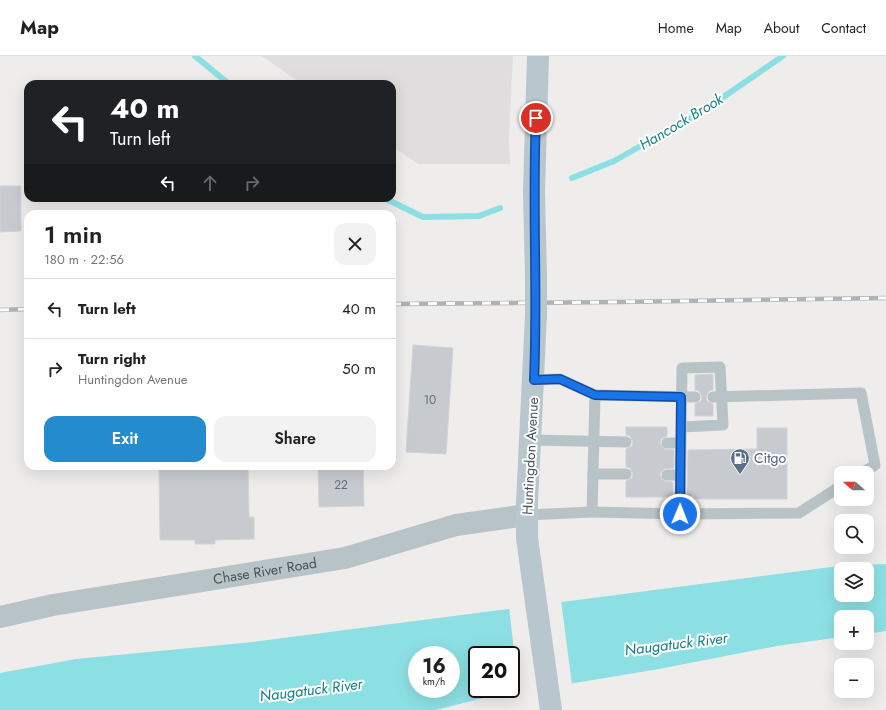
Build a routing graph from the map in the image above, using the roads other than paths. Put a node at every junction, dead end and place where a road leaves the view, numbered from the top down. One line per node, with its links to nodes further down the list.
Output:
1 (538, 56): 2 (main road, Huntingdon Avenue, bridge)
2 (534, 380): 3 (lane); 8 (main road, Huntingdon Avenue)
3 (595, 395): 4 (lane); 9 (lane)
4 (681, 397): 5 (lane); 6 (lane); 7 (lane)
5 (695, 397)
6 (717, 397): 7 (lane); 13 (lane)
7 (681, 426): 11 (lane)
8 (531, 440): 9 (lane); 21 (main road, Huntingdon Avenue)
9 (593, 441): 10 (lane); 14 (lane)
10 (626, 442)
11 (680, 442): 12 (lane); 17 (lane)
12 (667, 443)
13 (873, 466)
14 (593, 474): 15 (lane); 19 (lane)
15 (626, 474)
16 (667, 475): 17 (lane)
17 (680, 475): 20 (lane)
18 (834, 490): 20 (lane)
19 (592, 512): 20 (lane); 21 (lane)
20 (680, 514)
21 (527, 515): 22 (street, Chase River Road); 23 (main road, Huntingdon Avenue)
22 (0, 617)
23 (551, 710)

